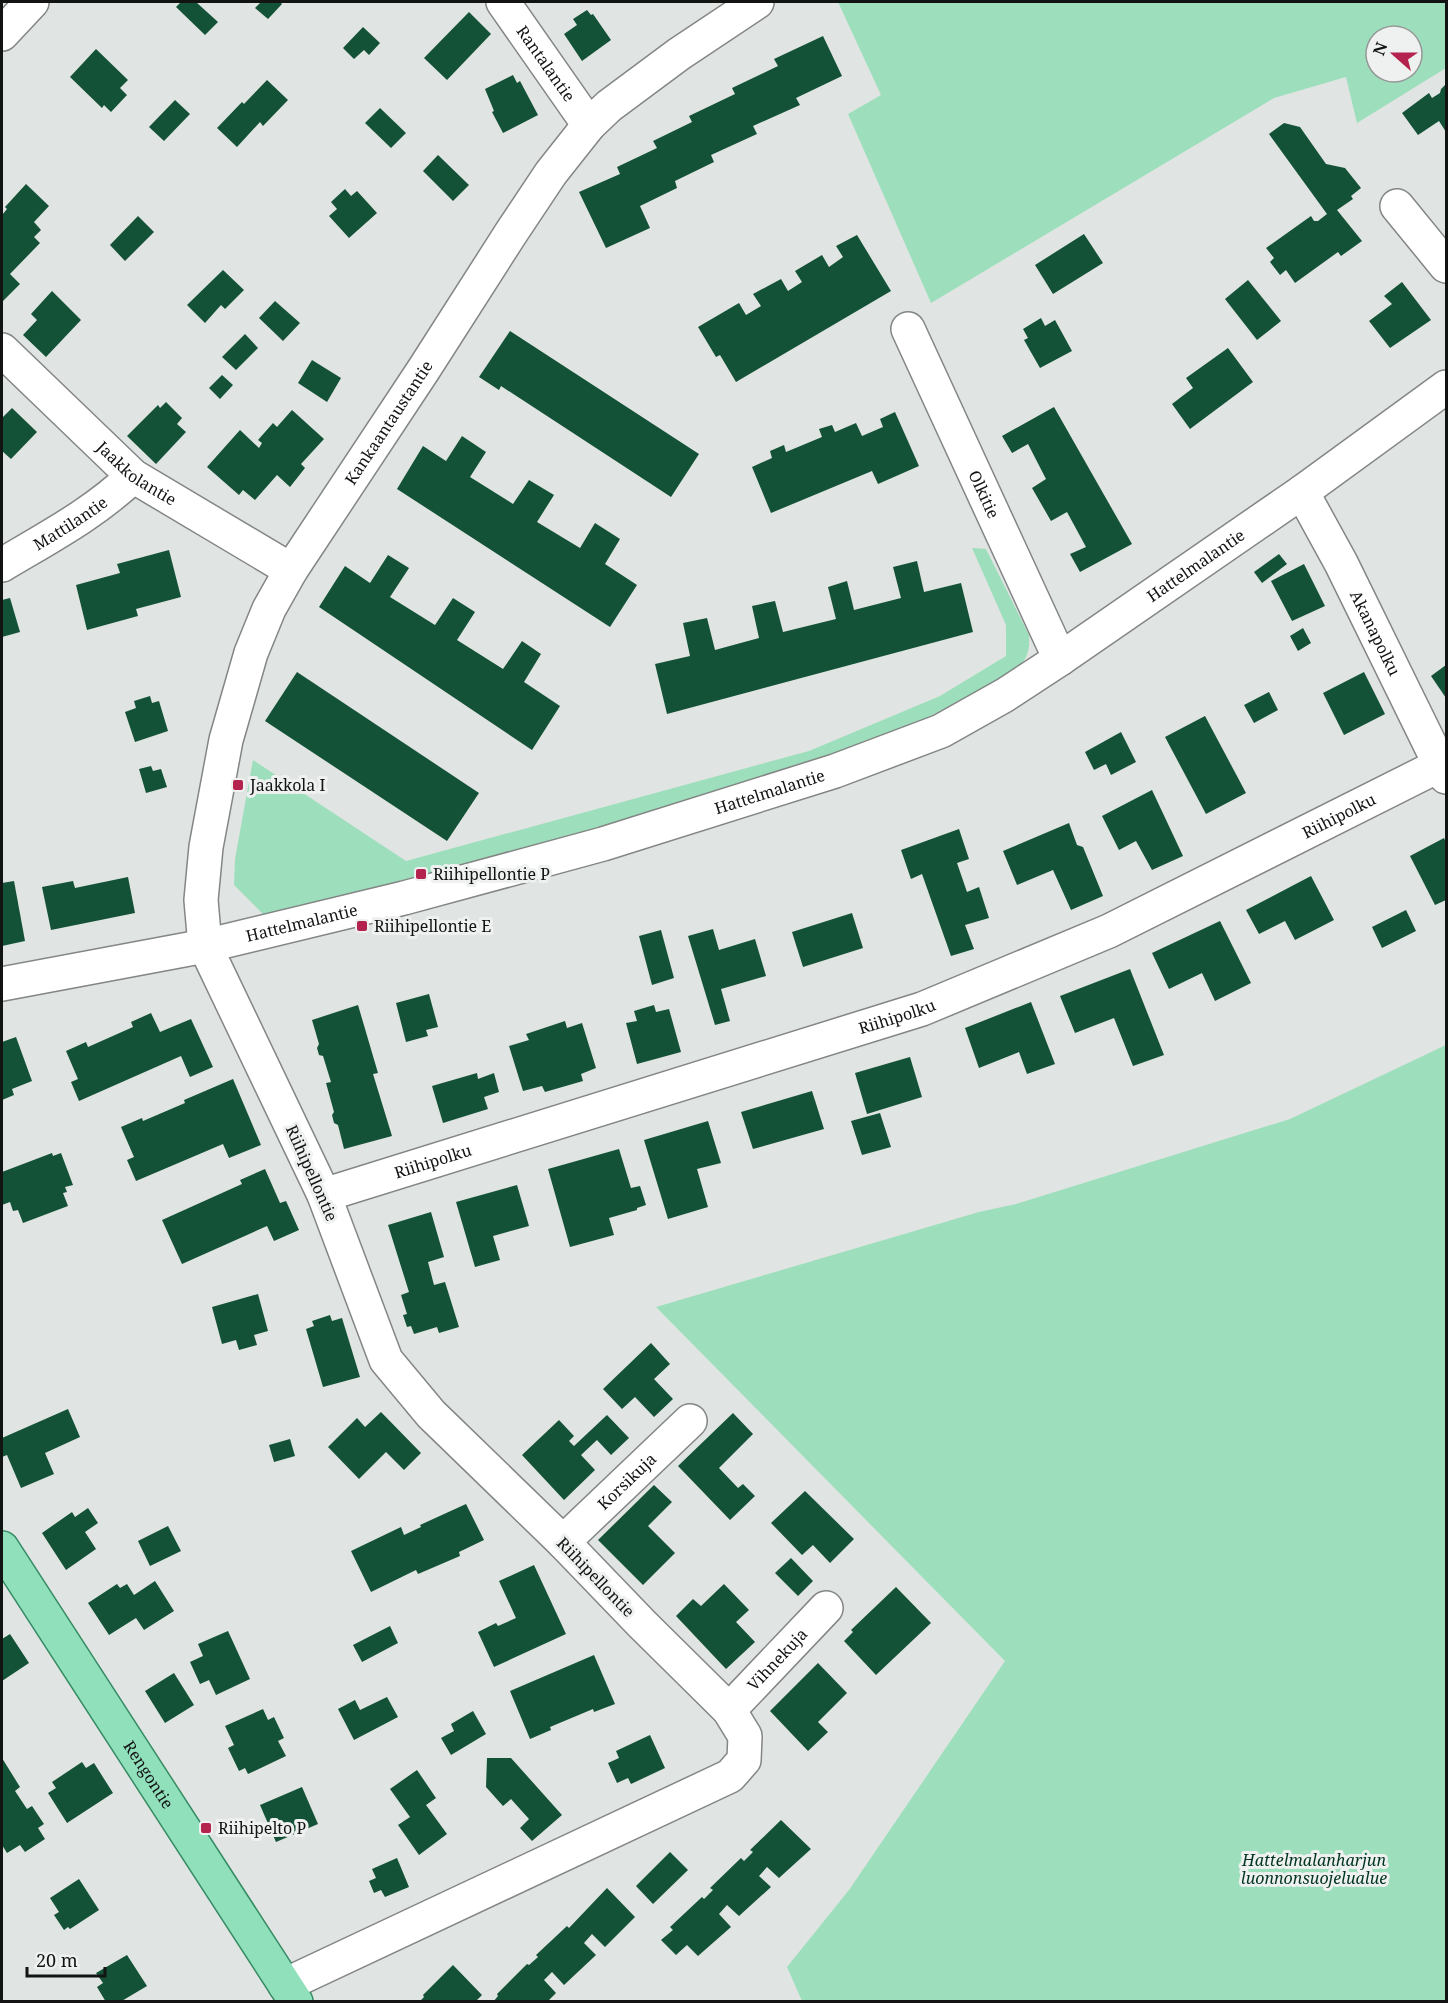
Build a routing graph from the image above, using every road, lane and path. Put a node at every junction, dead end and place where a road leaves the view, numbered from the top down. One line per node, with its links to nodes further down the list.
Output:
1 (32, 2): 4 (street)
2 (503, 2): 5 (street, Rantalantie)
3 (757, 2): 5 (street, Kankaantaustantie)
4 (2, 34)
5 (589, 125): 14 (street, Kankaantaustantie)
6 (1397, 206): 7 (street)
7 (1446, 266)
8 (909, 329): 15 (street, Olkitie)
9 (2, 350): 11 (street, Jaakkolantie)
10 (1446, 387): 12 (street, Hattelmalantie)
11 (133, 476): 13 (street, Mattilantie); 14 (street, Jaakkolantie)
12 (1302, 492): 15 (street, Hattelmalantie); 16 (street, Akanapolku)
13 (2, 565)
14 (291, 570): 17 (street, Kankaantaustantie)
15 (1060, 659): 17 (street, Hattelmalantie)
16 (1443, 771): 19 (street, Riihipolku)
17 (205, 946): 18 (street, Hattelmalantie); 19 (street, Riihipellontie)
18 (2, 984)
19 (324, 1196): 21 (street, Riihipellontie)
20 (690, 1421): 21 (street, Korsikuja)
21 (563, 1542): 24 (street, Riihipellontie)
22 (2, 1548): 25 (main road, Rengontie)
23 (826, 1608): 24 (street, Vihnekuja)
24 (729, 1710): 25 (street, Riihipellontie)
25 (291, 1993)

